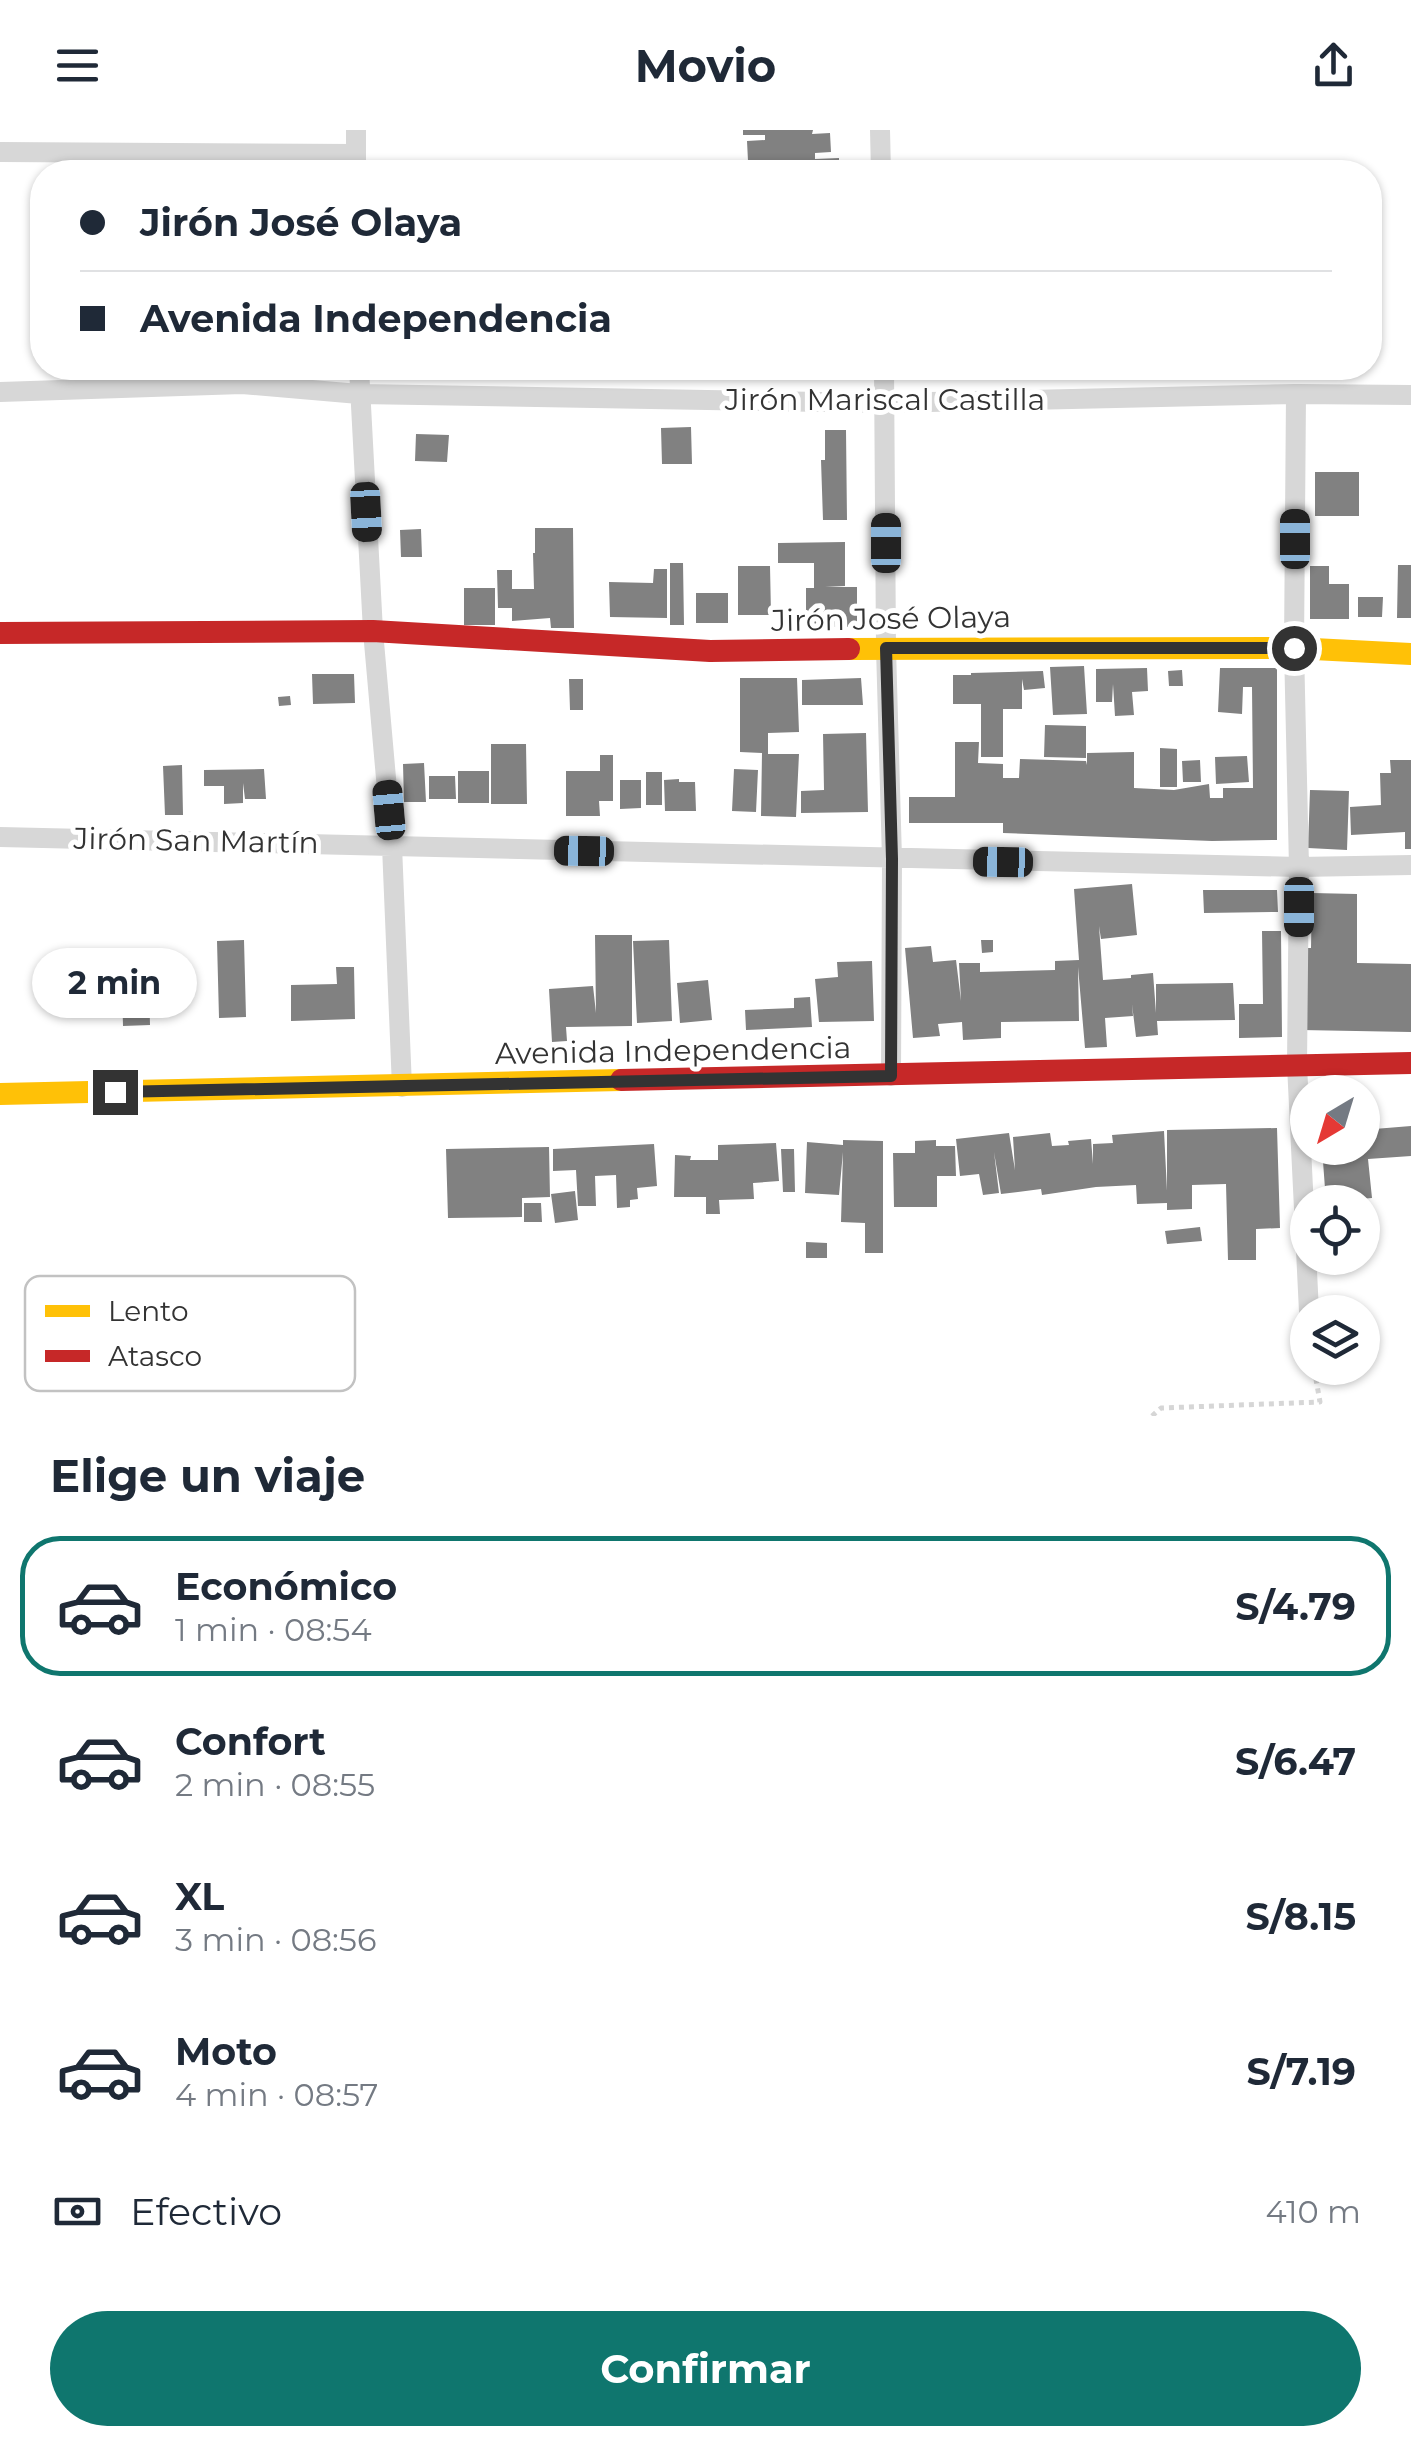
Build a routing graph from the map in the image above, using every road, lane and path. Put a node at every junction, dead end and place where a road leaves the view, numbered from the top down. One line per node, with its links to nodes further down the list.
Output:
1 (356, 130): 5 (street)
2 (880, 130): 6 (street)
3 (0, 152): 4 (street)
4 (259, 160)
5 (356, 160)
6 (881, 160)
7 (359, 380): 10 (street)
8 (884, 380): 13 (street)
9 (0, 392): 10 (street, Jirón Mariscal Castilla)
10 (360, 394): 13 (street, Jirón Mariscal Castilla); 14 (street)
11 (1296, 394): 12 (street, Jirón Mariscal Castilla); 13 (street, Jirón Mariscal Castilla); 17 (street)
12 (1411, 395)
13 (885, 403): 16 (street)
14 (373, 631): 15 (main road, Jirón José Olaya); 16 (main road, Jirón José Olaya); 20 (street)
15 (0, 633)
16 (886, 648): 17 (main road, Jirón José Olaya); 21 (street)
17 (1294, 648): 18 (main road, Jirón José Olaya); 23 (street)
18 (1411, 654)
19 (0, 837): 20 (street, Jirón San Martín)
20 (392, 846): 21 (street, Jirón San Martín); 27 (street)
21 (892, 859): 23 (street, Jirón San Martín); 26 (street)
22 (1411, 865): 23 (street, Jirón San Martín)
23 (1299, 868): 25 (street)
24 (1411, 1063): 25 (main road, Avenida Independencia)
25 (1297, 1065): 26 (main road, Avenida Independencia); 29 (street)
26 (891, 1076): 27 (main road, Avenida Independencia)
27 (402, 1087): 28 (main road, Avenida Independencia)
28 (0, 1094)
29 (1308, 1295)
30 (1317, 1385): 31 (path)
31 (1152, 1416)

